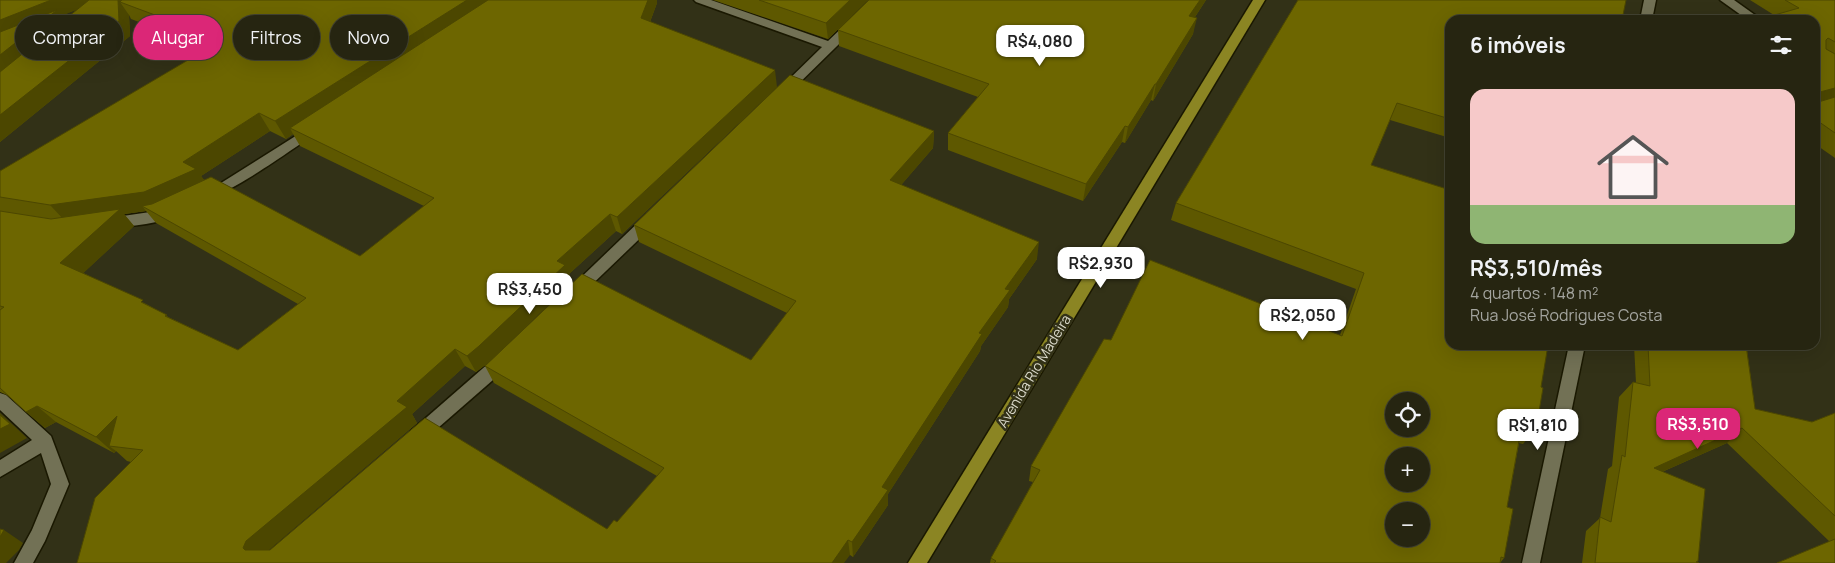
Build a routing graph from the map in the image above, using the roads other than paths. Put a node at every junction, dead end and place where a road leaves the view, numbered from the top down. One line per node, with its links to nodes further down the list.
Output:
1 (700, 0): 8 (street)
2 (878, 0): 8 (street)
3 (1259, 0): 21 (main road, Avenida Rio Madeira)
4 (1650, 0): 6 (street)
5 (1726, 0): 7 (street)
6 (1647, 15)
7 (1748, 15)
8 (830, 46): 9 (street)
9 (773, 101)
10 (326, 120): 12 (street)
11 (659, 211): 13 (street)
12 (94, 225)
13 (566, 300)
14 (516, 348): 18 (street)
15 (1576, 350): 22 (street)
16 (0, 400): 17 (street)
17 (45, 441): 19 (street); 20 (street)
18 (405, 446)
19 (0, 469)
20 (23, 563)
21 (917, 563)
22 (1531, 563)

